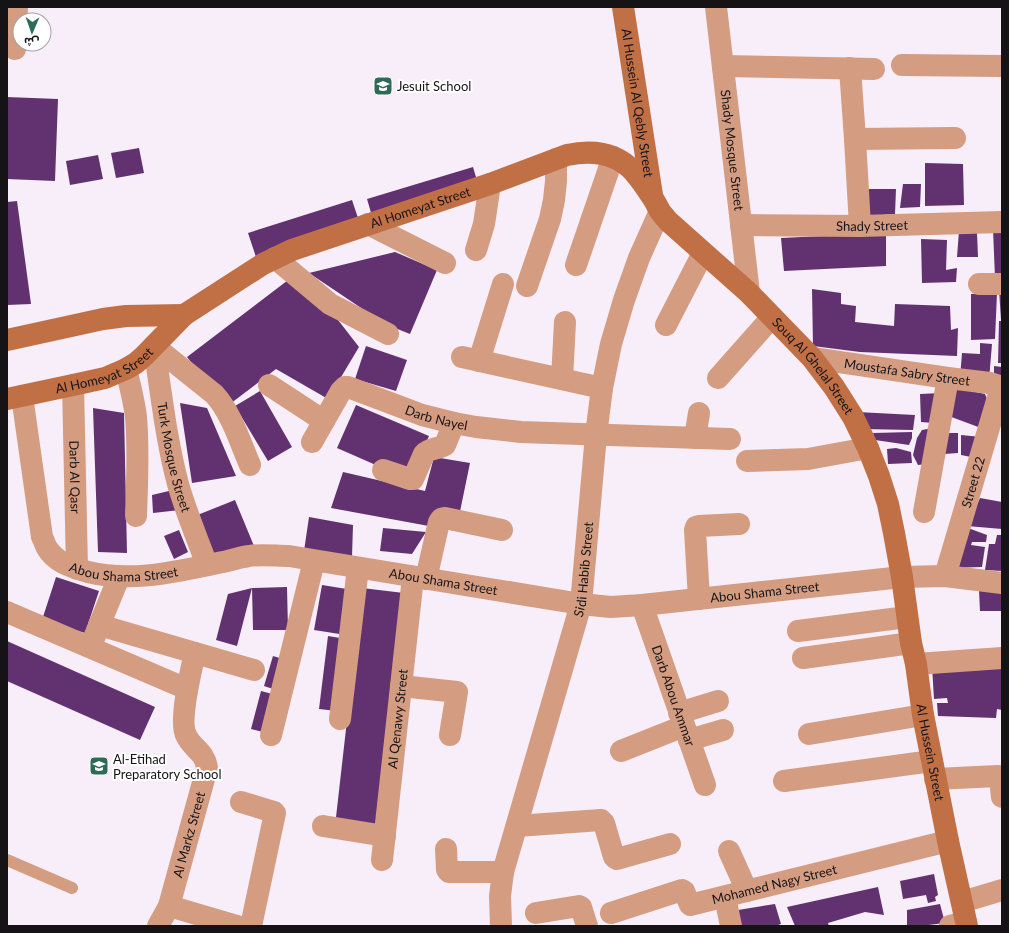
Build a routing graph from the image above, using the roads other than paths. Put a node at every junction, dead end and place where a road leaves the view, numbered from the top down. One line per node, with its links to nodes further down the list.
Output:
1 (623, 7): 13 (main road, Al Hussein Al Qebly Street)
2 (716, 7): 4 (street, Shady Mosque Street)
3 (902, 65): 5 (street)
4 (723, 66): 6 (street); 16 (street, Shady Mosque Street)
5 (1002, 66)
6 (850, 68): 7 (street); 9 (street)
7 (874, 69)
8 (955, 138): 9 (street)
9 (856, 139): 17 (street)
10 (613, 157): 11 (main road, Al Homeyat Street); 13 (main road, Al Homeyat Street); 22 (street)
11 (556, 159): 12 (main road, Al Homeyat Street); 26 (street)
12 (490, 184): 15 (main road, Al Homeyat Street); 18 (street)
13 (656, 205): 19 (main road, Souq Al Ghelal Street); 43 (street, Sidi Habib Street)
14 (1002, 222): 17 (street, Shady Street)
15 (368, 224): 20 (main road, Al Homeyat Street); 21 (street)
16 (741, 225): 17 (street, Shady Street); 27 (street, Shady Mosque Street)
17 (860, 226)
18 (476, 250)
19 (703, 252): 27 (main road, Souq Al Ghelal Street); 31 (street)
20 (275, 258): 28 (main road, Al Homeyat Street); 32 (street)
21 (445, 263)
22 (576, 265)
23 (503, 284): 39 (street)
24 (979, 284): 25 (street)
25 (1002, 284)
26 (527, 286)
27 (749, 293): 29 (main road, Souq Al Ghelal Street)
28 (184, 314): 33 (main road); 34 (main road, Al Homeyat Street)
29 (772, 317): 35 (main road, Souq Al Ghelal Street); 37 (street)
30 (565, 322): 39 (street)
31 (666, 325)
32 (388, 334)
33 (7, 340)
34 (154, 346): 36 (main road, Al Homeyat Street); 54 (street); 61 (street, Turk Mosque Street)
35 (812, 358): 38 (street, Moustafa Sabry Street); 52 (main road, Souq Al Ghelal Street)
36 (126, 369): 40 (main road, Al Homeyat Street); 57 (street)
37 (718, 378)
38 (948, 378): 42 (street, Moustafa Sabry Street); 56 (street)
39 (562, 379): 43 (street)
40 (73, 385): 44 (main road, Al Homeyat Street); 63 (street, Darb Al Qasr)
41 (269, 385): 46 (street)
42 (1001, 387): 64 (street, Street 22)
43 (602, 388): 48 (street, Sidi Habib Street)
44 (14, 397): 63 (street, Abou Shama Street)
45 (699, 413): 49 (street)
46 (324, 421): 47 (street, Darb Nayel); 51 (street, Darb Nayel)
47 (454, 423): 48 (street, Darb Nayel); 55 (street)
48 (596, 435): 49 (street, Darb Nayel); 70 (street, Sidi Habib Street)
49 (695, 438): 50 (street, Darb Nayel)
50 (730, 439)
51 (312, 442)
52 (868, 448): 53 (street); 66 (main road, Souq Al Ghelal Street)
53 (747, 461)
54 (250, 465)
55 (383, 470)
56 (924, 512)
57 (136, 516)
58 (739, 524): 69 (street)
59 (502, 530): 67 (street, Al Qenawy Street)
60 (314, 560): 61 (street, Abou Shama Street); 62 (street, Abou Shama Street); 91 (street)
61 (207, 565): 65 (street, Abou Shama Street)
62 (358, 568): 67 (street, Abou Shama Street); 87 (street)
63 (76, 569): 65 (street, Abou Shama Street)
64 (944, 576): 66 (street, Abou Shama Street); 68 (street, Abou Shama Street)
65 (119, 577): 74 (street)
66 (902, 577): 69 (street, Abou Shama Street); 73 (main road, Al Hussein Street)
67 (420, 578): 70 (street, Abou Shama Street); 83 (street, Al Qenawy Street)
68 (1002, 583)
69 (699, 600): 71 (street, Abou Shama Street)
70 (581, 604): 71 (street, Abou Shama Street); 100 (street, Sidi Habib Street)
71 (642, 606): 88 (street, Darb Abou Ammar)
72 (7, 612): 77 (street)
73 (907, 617): 75 (street); 76 (main road, Al Hussein Street)
74 (99, 626): 77 (street); 78 (street)
75 (798, 631)
76 (910, 642): 79 (street); 81 (main road, Al Hussein Street)
77 (90, 647): 84 (street)
78 (195, 653): 82 (street); 84 (street, Al Markz Street)
79 (803, 658)
80 (1002, 658): 81 (street)
81 (916, 664): 86 (main road, Al Hussein Street)
82 (254, 670)
83 (401, 686): 92 (street); 101 (street, Al Qenawy Street)
84 (187, 689): 113 (street, Al Markz Street)
85 (718, 701): 88 (street)
86 (922, 715): 90 (street); 94 (main road, Al Hussein Street)
87 (340, 720)
88 (684, 726): 89 (street); 93 (street); 96 (street, Darb Abou Ammar)
89 (723, 730)
90 (809, 734)
91 (271, 735)
92 (450, 735)
93 (621, 751)
94 (933, 770): 95 (street); 97 (street); 102 (main road, Al Hussein Street)
95 (784, 781)
96 (705, 785)
97 (1002, 797)
98 (240, 802): 119 (street)
99 (323, 826): 101 (street)
100 (516, 826): 103 (street); 108 (street, Sidi Habib Street)
101 (385, 836): 107 (street, Al Qenawy Street)
102 (948, 840): 111 (street, Mohamed Nagy Street); 116 (main road, Al Hussein Street)
103 (670, 844)
104 (446, 849): 108 (street)
105 (730, 851): 111 (street)
106 (7, 860): 109 (lane)
107 (382, 860)
108 (503, 872): 120 (street, Sidi Habib Street)
109 (72, 888)
110 (1002, 890): 116 (street)
111 (748, 891): 112 (street, Mohamed Nagy Street)
112 (725, 897): 114 (street, Mohamed Nagy Street); 122 (street)
113 (169, 906): 117 (street, Al Markz Street); 118 (street)
114 (611, 912)
115 (536, 913): 121 (street)
116 (962, 919)
117 (158, 926)
118 (237, 926)
119 (251, 926)
120 (501, 926)
121 (587, 926)
122 (731, 926)

